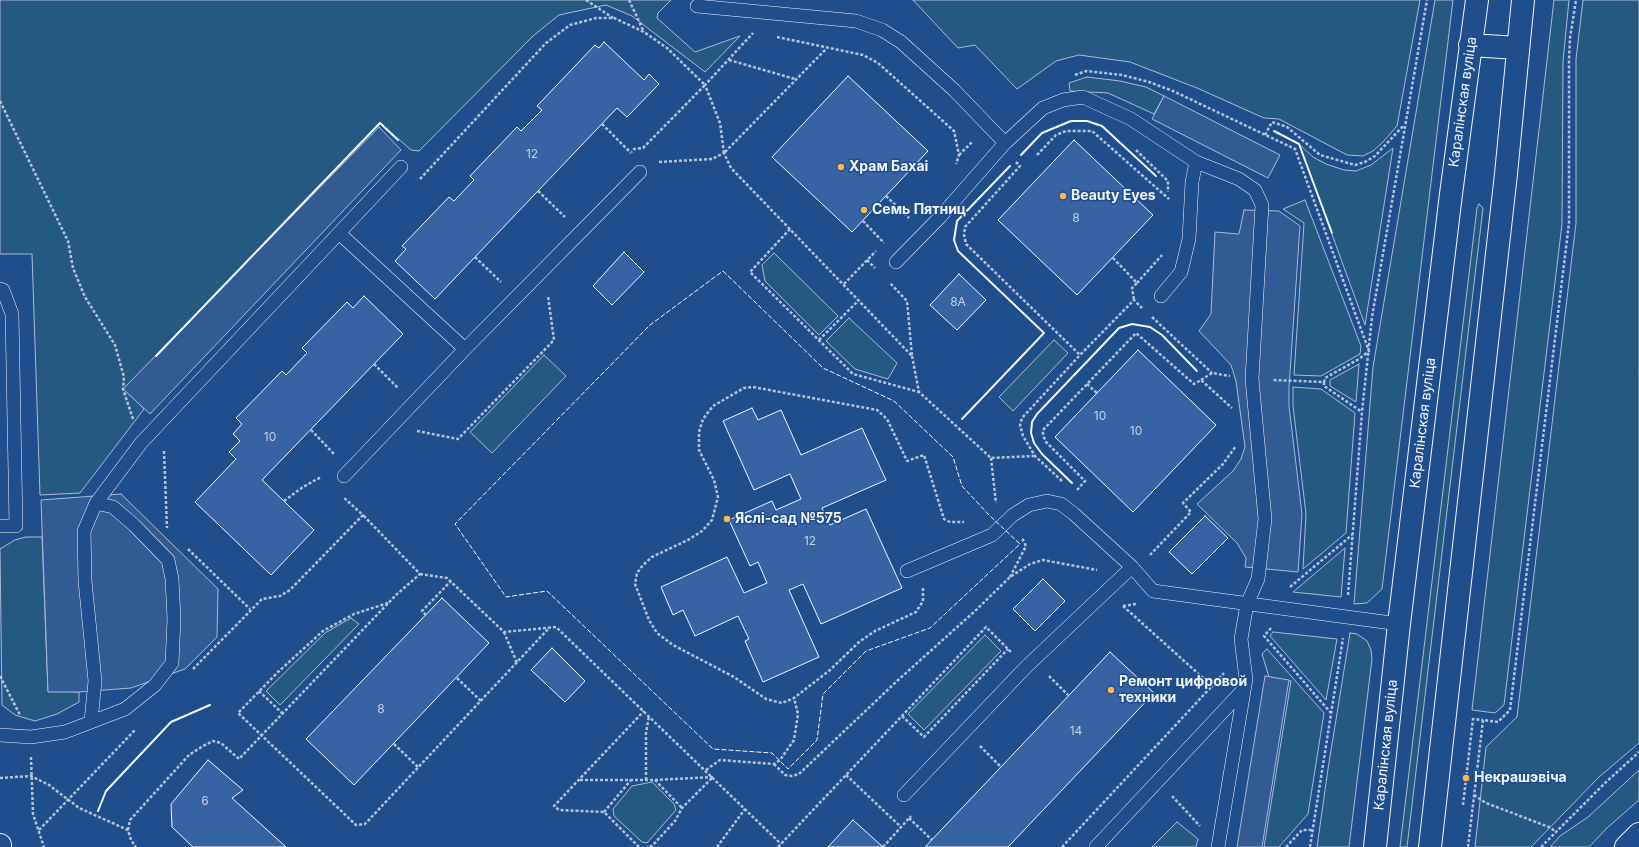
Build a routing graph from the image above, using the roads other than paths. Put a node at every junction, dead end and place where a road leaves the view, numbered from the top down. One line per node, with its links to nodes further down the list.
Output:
1 (1477, 0): 4 (main road, Каралінская вуліца)
2 (1524, 0): 5 (main road)
3 (697, 6): 6 (lane)
4 (1470, 45): 5 (main road); 21 (main road, Каралінская вуліца)
5 (1518, 48): 30 (main road)
6 (1005, 143): 7 (lane); 11 (lane)
7 (1196, 162): 13 (lane); 20 (lane)
8 (401, 167): 10 (lane)
9 (640, 172): 14 (lane)
10 (339, 233): 14 (lane); 16 (lane)
11 (896, 262)
12 (0, 289): 17 (lane)
13 (1161, 296)
14 (465, 349): 15 (lane)
15 (344, 476)
16 (96, 503): 23 (lane); 23 (lane)
17 (0, 526)
18 (1132, 567): 19 (lane); 20 (lane); 25 (lane)
19 (910, 570)
20 (1247, 604): 21 (lane); 22 (lane)
21 (1399, 624): 29 (main road, Каралінская вуліца)
22 (1244, 689): 27 (lane); 28 (lane)
23 (91, 722): 24 (lane)
24 (0, 735)
25 (904, 795)
26 (1639, 834): 31 (main road)
27 (1096, 847)
28 (1218, 847)
29 (1375, 847)
30 (1430, 847)
31 (1626, 847)

